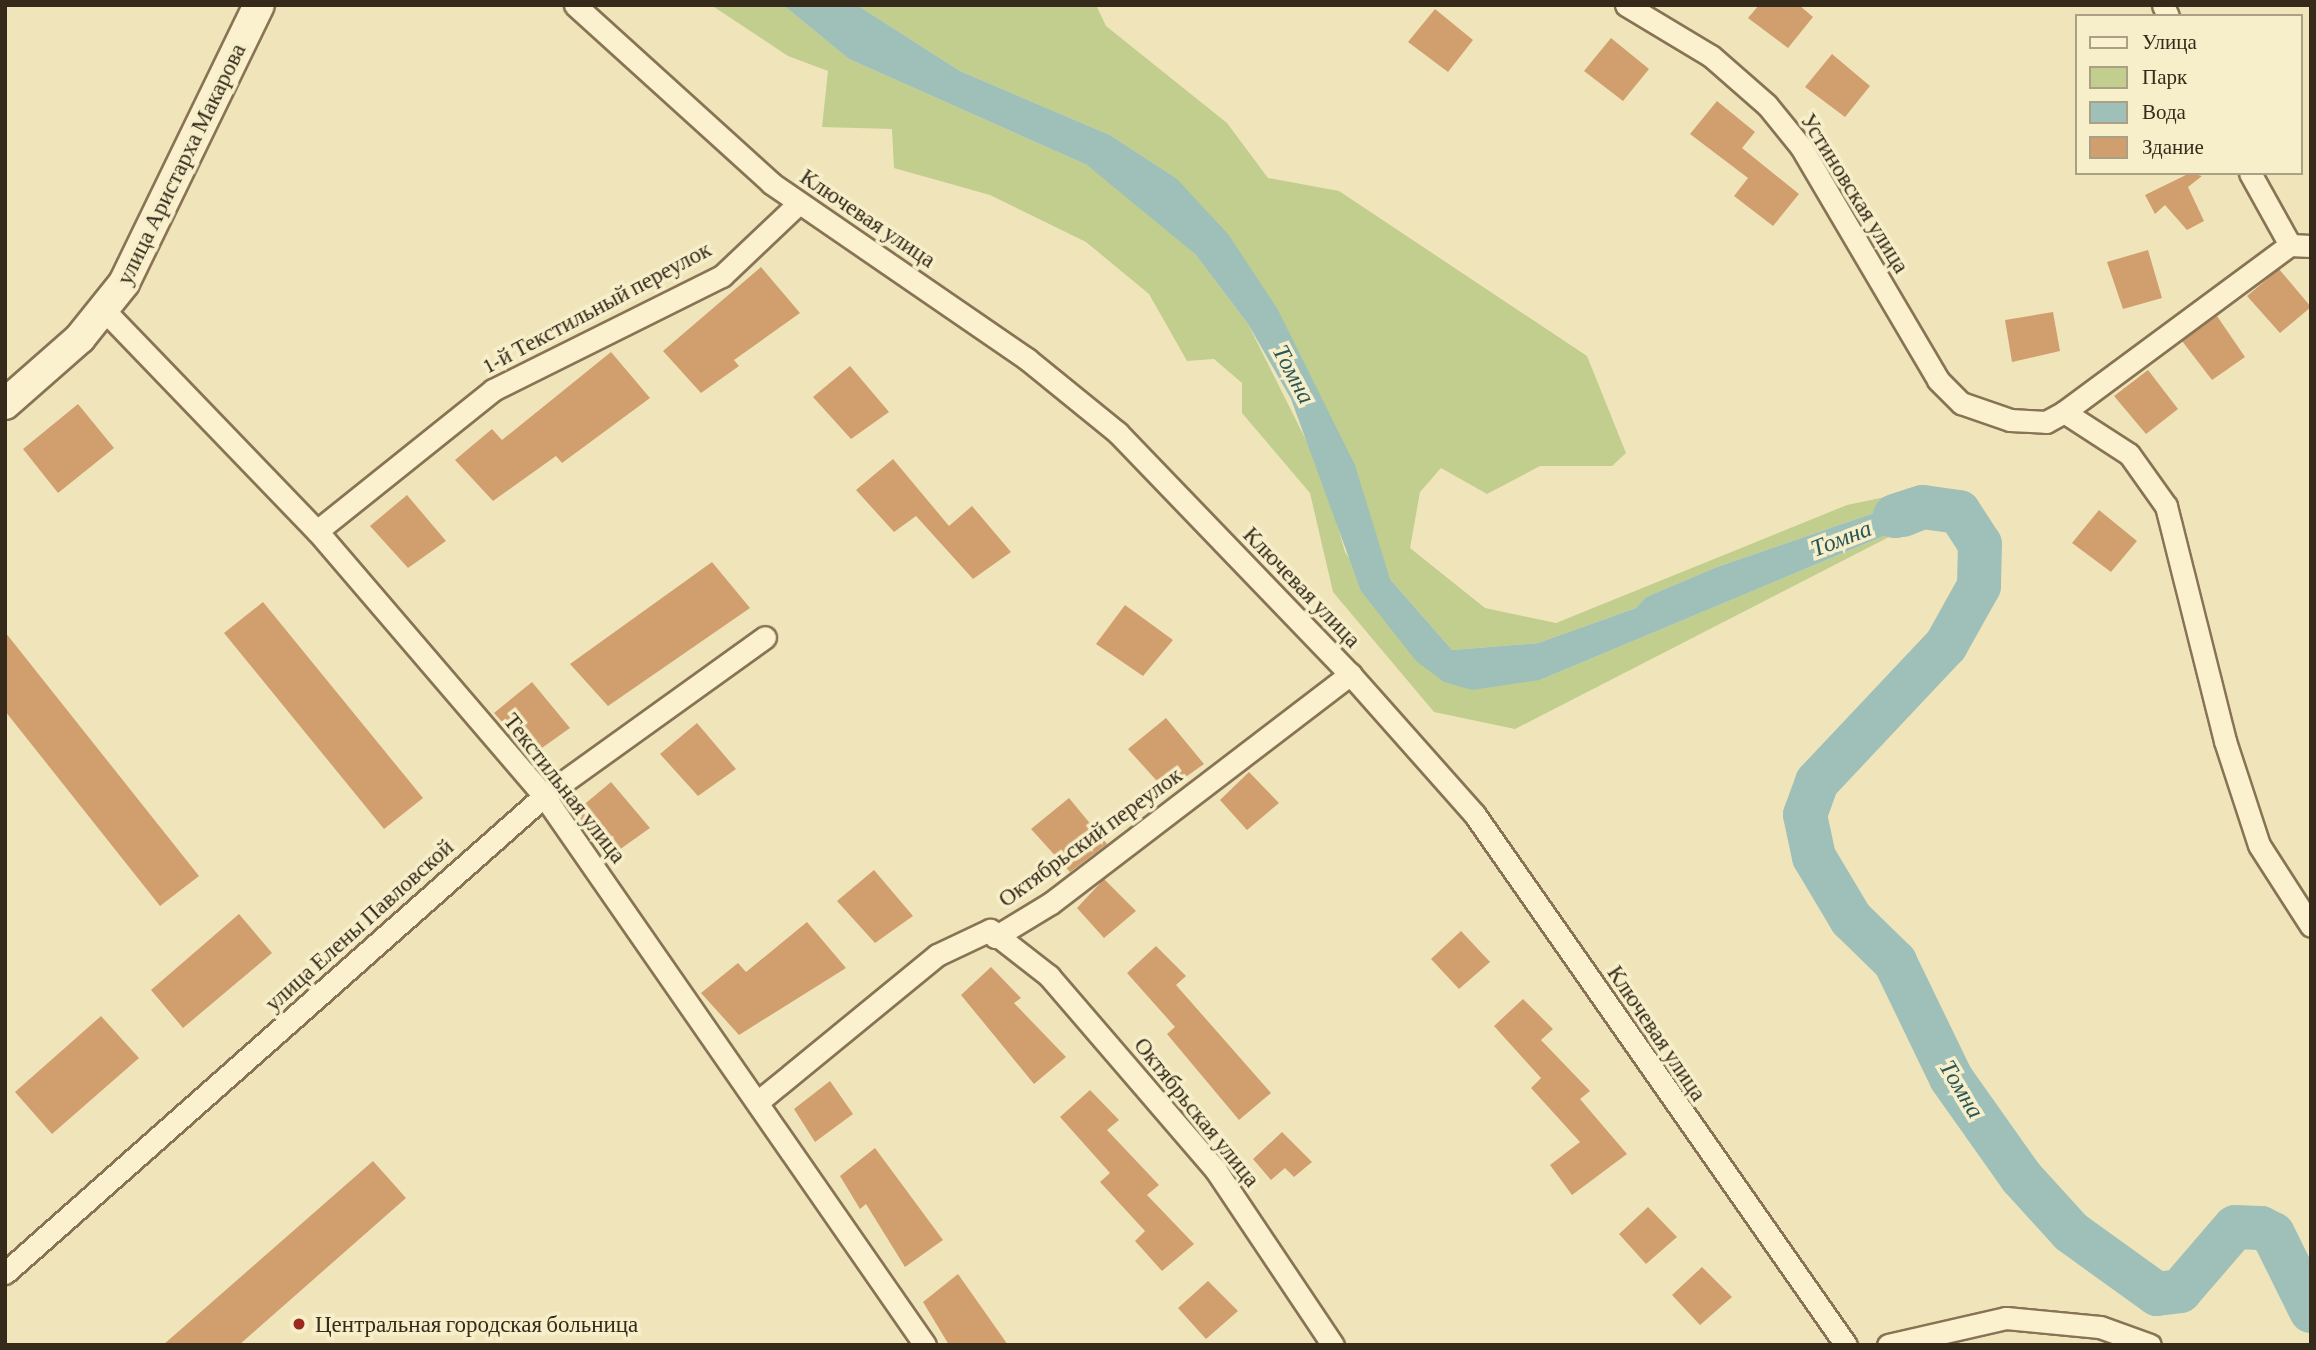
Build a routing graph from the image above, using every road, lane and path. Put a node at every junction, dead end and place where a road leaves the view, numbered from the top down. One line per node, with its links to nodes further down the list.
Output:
1 (259, 5): 7 (street, улица Аристарха Макарова)
2 (575, 5): 5 (street, Ключевая улица)
3 (1626, 5): 9 (street, Устиновская улица)
4 (2251, 175): 6 (street)
5 (797, 204): 10 (street, 1-й Текстильный переулок); 12 (street, Ключевая улица)
6 (2301, 246): 9 (street)
7 (104, 310): 8 (street, улица Аристарха Макарова); 10 (street, Текстильная улица)
8 (5, 404)
9 (2064, 412): 14 (street)
10 (317, 531): 13 (street, Текстильная улица)
11 (765, 637): 13 (street, улица Елены Павловской)
12 (1350, 674): 15 (street, Октябрьский переулок); 20 (street, Ключевая улица)
13 (544, 796): 16 (street, Текстильная улица); 17 (street, улица Елены Павловской)
14 (2311, 926)
15 (995, 937): 16 (street, Октябрьский переулок); 19 (street, Октябрьская улица)
16 (760, 1100): 18 (street, Текстильная улица)
17 (5, 1273)
18 (925, 1345)
19 (1333, 1345)
20 (1846, 1345)
21 (1888, 1345): 22 (street)
22 (2150, 1345)

